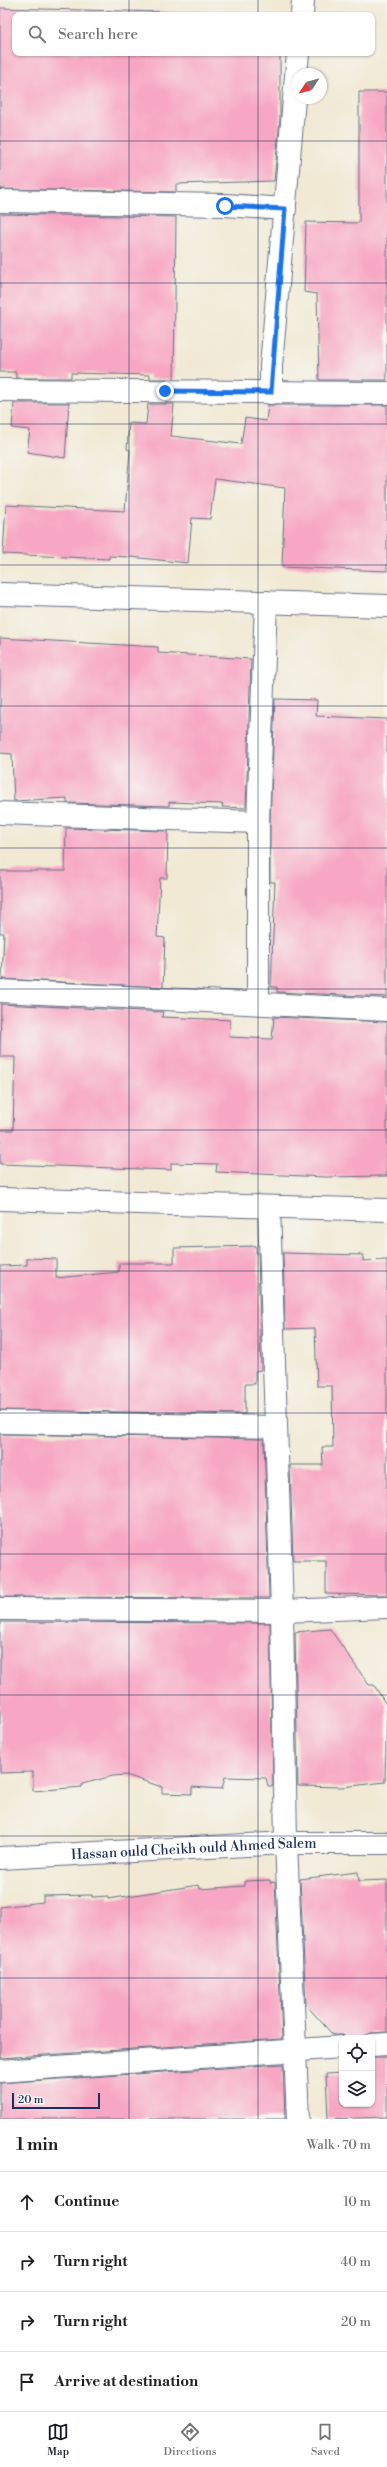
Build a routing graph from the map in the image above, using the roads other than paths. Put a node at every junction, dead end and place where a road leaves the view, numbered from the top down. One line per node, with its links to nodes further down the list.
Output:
1 (303, 0): 2 (street)
2 (302, 12)
3 (298, 56): 5 (street)
4 (0, 202): 5 (street)
5 (285, 209): 7 (street)
6 (0, 390): 7 (street)
7 (271, 392): 8 (street)
8 (387, 392)
9 (0, 594): 10 (street)
10 (266, 602): 11 (street); 13 (street)
11 (387, 606)
12 (0, 813): 13 (street)
13 (258, 822): 15 (street)
14 (0, 991): 15 (street)
15 (258, 1003): 16 (street)
16 (387, 1010)
17 (0, 1199): 18 (street)
18 (268, 1207): 19 (street); 21 (street)
19 (387, 1210)
20 (0, 1422): 21 (street)
21 (276, 1428): 24 (street)
22 (387, 1607): 24 (street)
23 (0, 1609): 24 (street)
24 (282, 1611): 25 (street)
25 (286, 1843): 26 (street, Hassan ould Cheikh ould Ahmed Salem); 27 (street, Hassan ould Cheikh ould Ahmed Salem); 31 (street)
26 (387, 1843)
27 (0, 1858)
28 (387, 2044): 29 (street)
29 (375, 2045)
30 (339, 2047): 31 (street)
31 (295, 2051): 32 (street); 33 (street)
32 (0, 2071)
33 (298, 2119)

